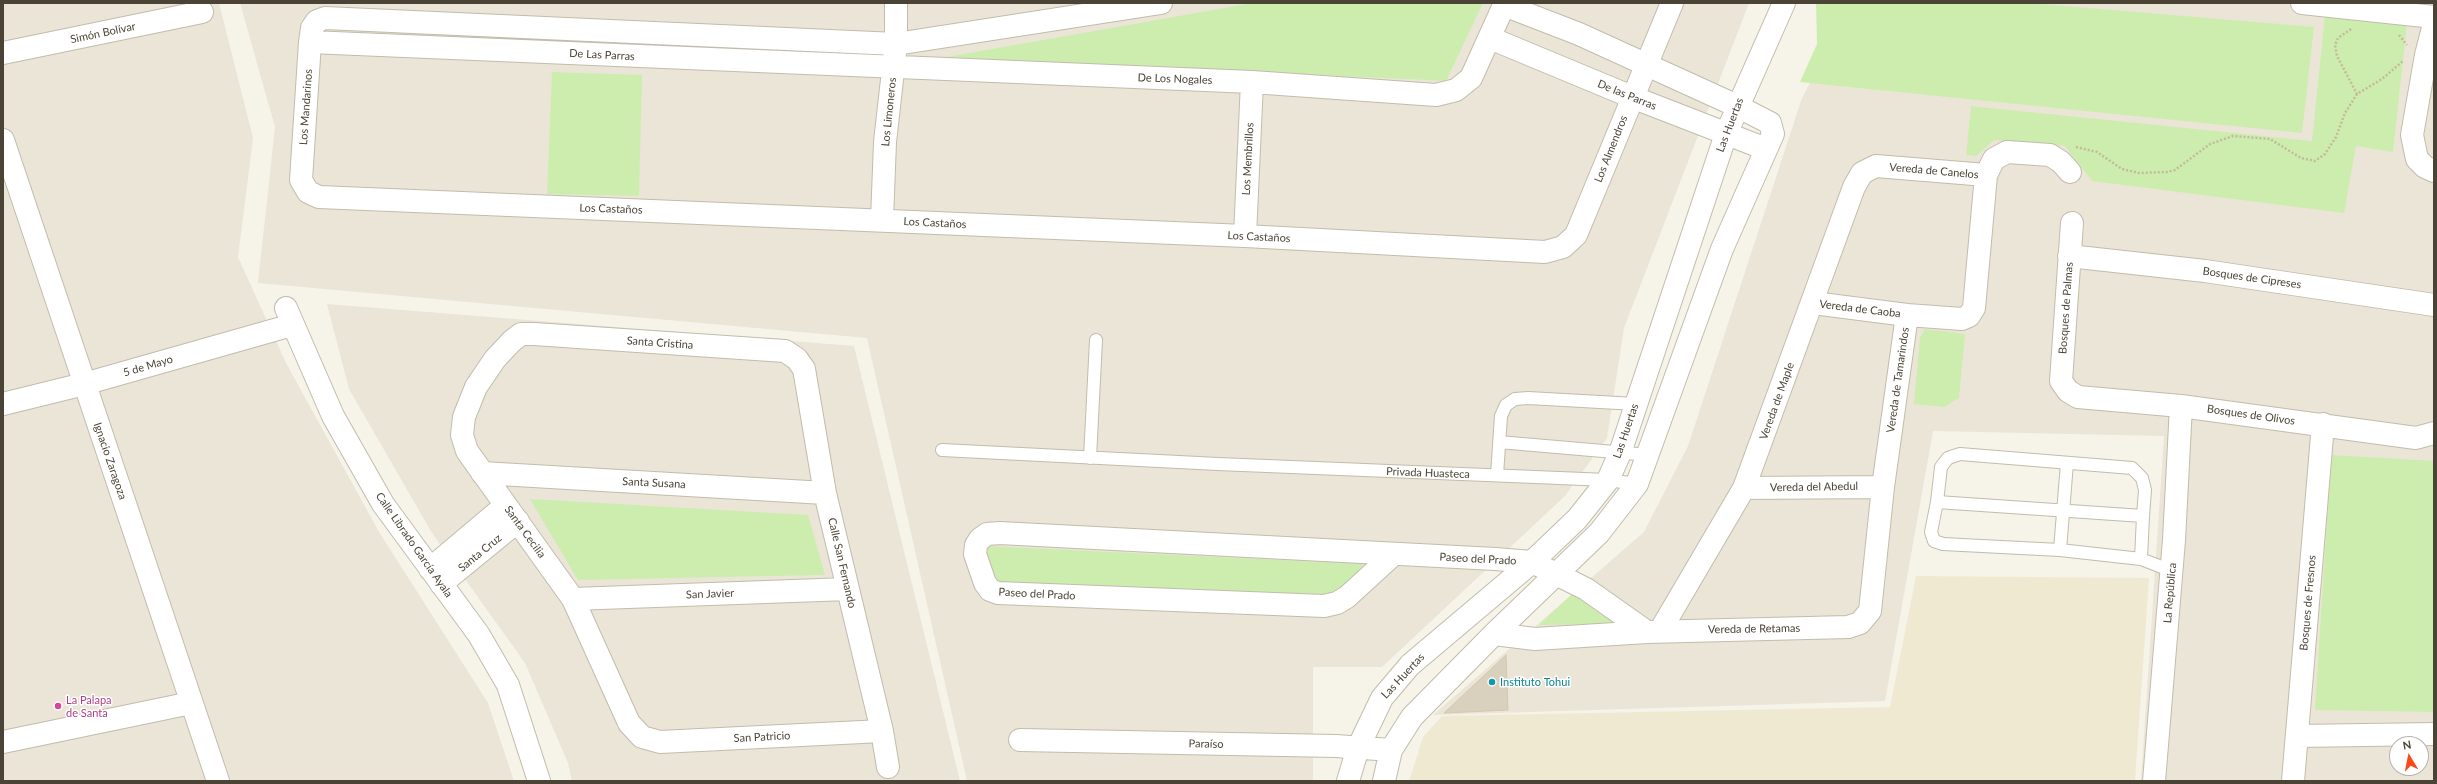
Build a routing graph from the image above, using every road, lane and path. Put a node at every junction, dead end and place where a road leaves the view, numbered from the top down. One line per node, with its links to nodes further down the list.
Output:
1 (896, 3): 13 (street, Los Limoneros)
2 (1161, 3): 13 (street)
3 (1672, 3): 16 (street, Los Almendros)
4 (1784, 3): 21 (street, Las Huertas)
5 (2302, 3): 8 (street)
6 (1505, 4): 11 (street); 16 (street)
7 (202, 12): 14 (street, Simón Bolívar)
8 (2377, 14): 9 (street); 15 (path); 19 (path)
9 (2434, 17)
10 (2434, 24): 15 (street)
11 (1490, 38): 18 (street, De Los Nogales); 20 (street, De las Parras)
12 (310, 42): 13 (street, Los Mandarinos); 17 (street, De Las Parras); 30 (street, Los Mandarinos)
13 (896, 44): 17 (street, Los Limoneros)
14 (3, 53)
15 (2419, 55): 19 (path); 26 (street)
16 (1646, 65): 20 (street, Los Almendros); 21 (street)
17 (894, 68): 18 (street, De Los Nogales); 31 (street, Los Limoneros)
18 (1252, 82): 33 (street, Los Membrillos)
19 (2357, 94): 25 (path)
20 (1632, 97): 22 (street, De las Parras); 34 (street, Los Almendros)
21 (1737, 106): 22 (street, Las Huertas); 24 (street)
22 (1726, 134): 24 (street, De las Parras); 46 (street, Las Huertas)
23 (3, 140): 43 (street, Ignacio Zaragoza)
24 (1766, 149): 53 (street)
25 (2050, 155): 28 (street); 29 (street, Vereda de Canelos)
26 (2425, 165)
27 (1876, 166): 29 (street, Vereda de Canelos); 36 (street, Vereda de Maple)
28 (2070, 172)
29 (1986, 175): 38 (street, Vereda de Tamarindos)
30 (308, 192): 31 (street, Los Castaños)
31 (882, 220): 33 (street, Los Castaños)
32 (2072, 223): 35 (street, Bosques de Palmas)
33 (1244, 236): 34 (street, Los Castaños)
34 (1563, 247)
35 (2069, 256): 37 (street, Bosques de Cipreses); 44 (street, Bosques de Palmas)
36 (1812, 304): 38 (street, Vereda de Caoba); 61 (street, Vereda de Maple)
37 (2434, 305)
38 (1907, 315): 60 (street, Vereda de Tamarindos)
39 (289, 316): 43 (street, 5 de Mayo); 73 (street, Calle Librado García Ayala)
40 (520, 334): 42 (street, Santa Cristina); 56 (street, Santa Cecilia)
41 (1096, 340): 54 (lane)
42 (797, 359): 62 (street, Calle San Fernando)
43 (84, 384): 45 (street, 5 de Mayo); 79 (street, Ignacio Zaragoza)
44 (2068, 391): 47 (street, Bosques de Olivos)
45 (3, 404)
46 (1636, 404): 50 (lane); 52 (street, Las Huertas)
47 (2181, 406): 48 (street, Bosques de Olivos); 71 (street, La República)
48 (2323, 424): 49 (street, Bosques de Olivos); 82 (street, Bosques de Fresnos)
49 (2434, 433)
50 (1499, 442): 52 (lane); 57 (lane)
51 (942, 450): 54 (lane, Privada Huasteca)
52 (1620, 453): 53 (lane); 58 (street, Las Huertas)
53 (1649, 455): 59 (street)
54 (1090, 458): 57 (lane, Privada Huasteca)
55 (2067, 463): 63 (lane); 64 (lane); 66 (lane)
56 (482, 473): 62 (street, Santa Susana); 65 (street, Santa Cecilia)
57 (1497, 475): 58 (lane, Privada Huasteca)
58 (1608, 480): 59 (lane, Privada Huasteca); 70 (street, Las Huertas)
59 (1637, 484): 72 (street)
60 (1883, 487): 61 (street, Vereda del Abedul); 76 (street, Vereda de Tamarindos)
61 (1744, 488): 77 (street, Vereda de Maple)
62 (826, 493): 74 (street, Calle San Fernando)
63 (1937, 502): 64 (lane); 67 (lane)
64 (2063, 512): 66 (lane); 67 (lane)
65 (512, 513): 73 (street, Santa Cruz); 75 (street, Santa Cecilia)
66 (2143, 516): 69 (lane)
67 (2060, 550): 69 (lane)
68 (1394, 554): 68 (street, Paseo del Prado); 70 (street, Paseo del Prado)
69 (2141, 559): 71 (lane)
70 (1532, 562): 72 (street, Paseo del Prado); 86 (street, Las Huertas)
71 (2172, 571): 93 (street, La República)
72 (1559, 574): 77 (street); 78 (street)
73 (435, 576): 90 (street, Calle Librado García Ayala)
74 (848, 589): 75 (street, San Javier); 80 (street, Calle San Fernando)
75 (573, 599): 83 (street, Santa Cecilia)
76 (1860, 623): 77 (street, Vereda de Retamas)
77 (1654, 632): 78 (street, Vereda de Retamas)
78 (1494, 634): 87 (street)
79 (191, 703): 85 (street); 89 (street, Ignacio Zaragoza)
80 (882, 731): 83 (street, San Patricio); 88 (street, Calle San Fernando)
81 (2434, 734): 82 (street)
82 (2297, 736): 94 (street, Bosques de Fresnos)
83 (642, 737)
84 (1020, 740): 86 (street, Paraíso)
85 (3, 742)
86 (1358, 748): 87 (street, Paraíso); 91 (street, Las Huertas)
87 (1391, 750): 92 (street)
88 (888, 768)
89 (218, 781)
90 (539, 781)
91 (1348, 781)
92 (1384, 781)
93 (2154, 781)
94 (2293, 781)

